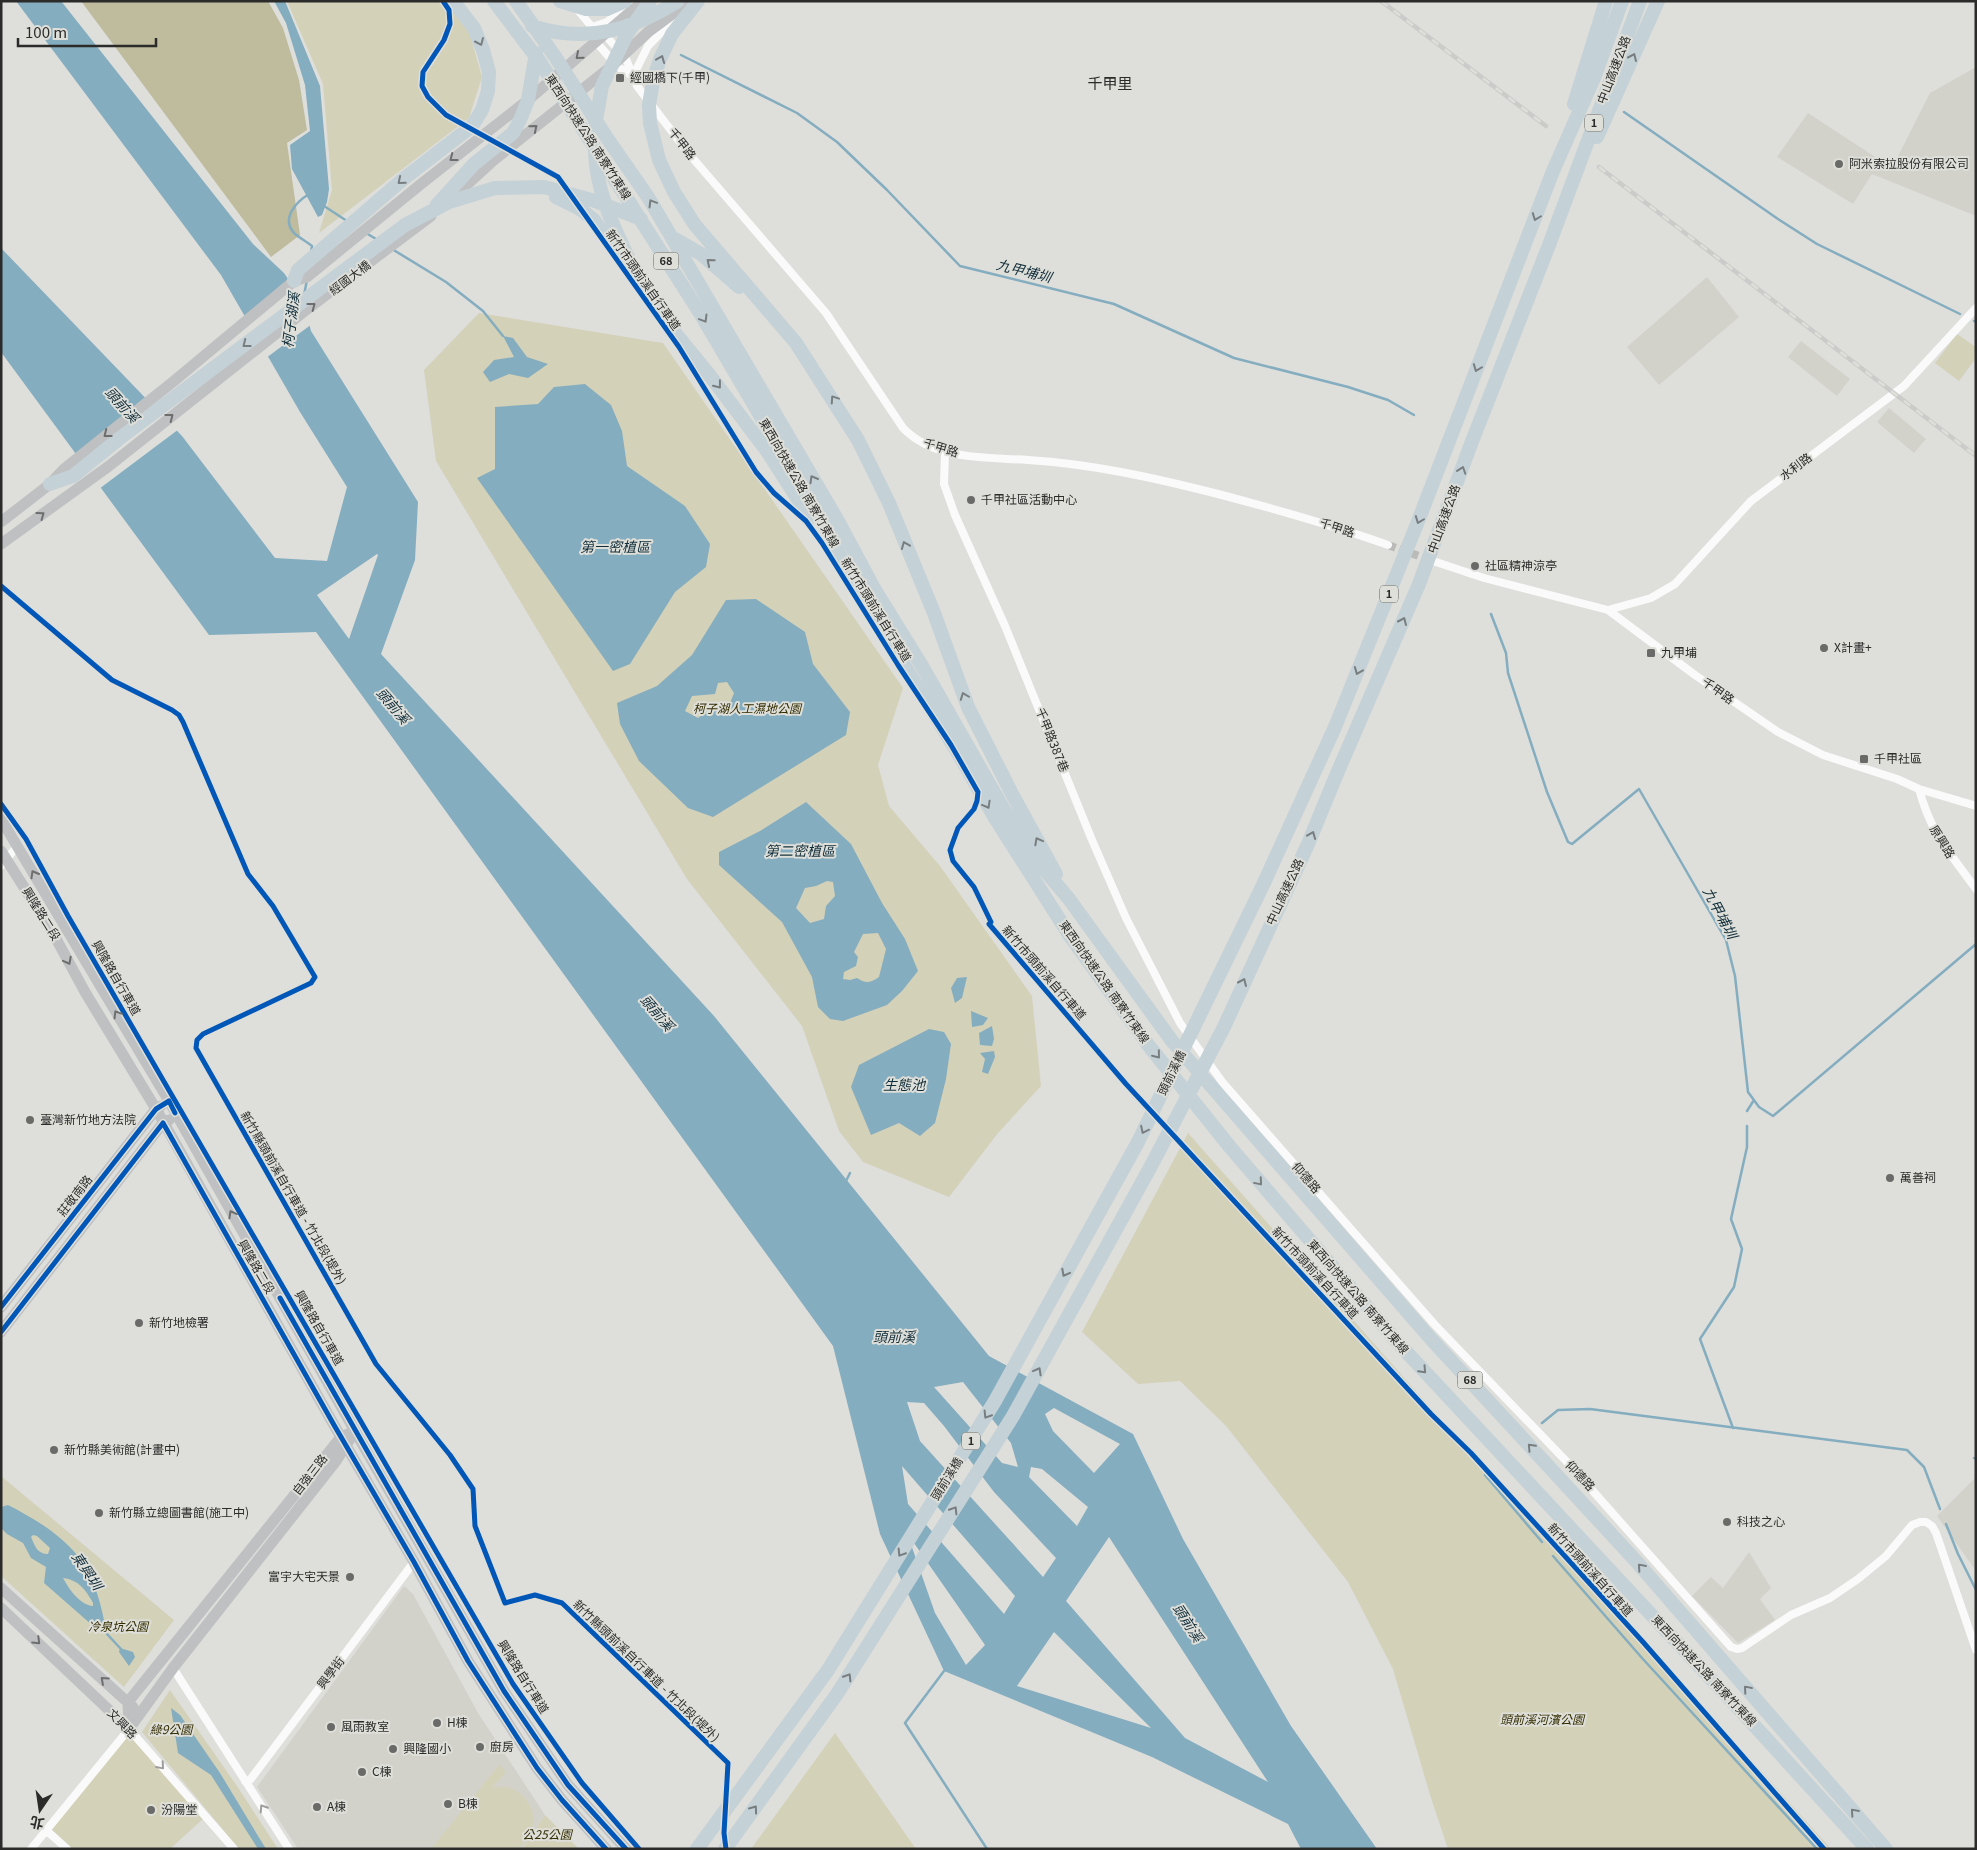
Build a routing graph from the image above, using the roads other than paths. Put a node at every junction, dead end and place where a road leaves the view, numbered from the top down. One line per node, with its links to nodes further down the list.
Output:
1 (453, 1): 25 (highway, one-way to 25)
2 (482, 1): 10 (highway)
3 (494, 1): 32 (highway, 東西向快速公路 南寮竹東線 / 68, one-way to 32)
4 (516, 1): 32 (highway, 東西向快速公路 南寮竹東線 / 68, one-way to 4)
5 (527, 1): 21 (highway)
6 (560, 1): 8 (highway)
7 (571, 1): 17 (street, 千甲路)
8 (634, 1): 17 (street); 18 (street); 18 (street); 21 (street, one-way to 21)
9 (650, 1): 19 (highway)
10 (678, 1)
11 (691, 1): 18 (street); 19 (street, 經國大橋)
12 (698, 1): 27 (highway, one-way to 12)
13 (1606, 1): 22 (highway)
14 (1622, 1): 22 (highway, 中山高速公路 / 1)
15 (1640, 1): 24 (highway, 中山高速公路 / 1)
16 (1658, 1): 24 (highway, one-way to 16)
17 (592, 28): 20 (street, 千甲路)
18 (662, 31): 20 (street)
19 (613, 65): 23 (street, 經國大橋, one-way to 19); 28 (highway)
20 (633, 76): 29 (street, 千甲路)
21 (528, 100): 23 (highway); 25 (street, one-way to 25)
22 (1553, 171): 45 (highway, 中山高速公路 / 1, one-way to 45)
23 (417, 228): 28 (highway); 33 (street, 經國大橋, one-way to 23)
24 (1549, 245): 47 (highway, 中山高速公路 / 1, one-way to 24)
25 (294, 281): 30 (street, one-way to 30)
26 (1976, 308): 37 (street, 水利路)
27 (774, 317): 30 (highway, one-way to 30); 44 (highway, one-way to 27)
28 (675, 335): 36 (highway, one-way to 36)
29 (945, 452): 34 (street, 千甲路); 46 (street, 千甲路387巷)
30 (50, 484): 31 (street)
31 (1, 522)
32 (832, 525): 36 (highway, 東西向快速公路 南寮竹東線 / 68); 44 (highway, 東西向快速公路 南寮竹東線 / 68)
33 (1, 544)
34 (1388, 545)
35 (1436, 562): 37 (street, 千甲路)
36 (854, 584): 74 (highway, 東西向快速公路 南寮竹東線 / 68, one-way to 74)
37 (1608, 610): 38 (street, 千甲路)
38 (1919, 789): 39 (street, 千甲路); 43 (street, 原興路)
39 (1976, 806)
40 (1, 819): 41 (street, 興隆路二段)
41 (18, 846): 42 (street); 48 (street, 興隆路二段, one-way to 41)
42 (3, 859): 49 (street, 興隆路二段, one-way to 49)
43 (1976, 889)
44 (1070, 899): 75 (highway, 東西向快速公路 南寮竹東線 / 68, one-way to 44)
45 (1204, 1008): 72 (highway, 頭前溪橋 / 1, one-way to 72)
46 (1180, 1023): 59 (street, 仰德路)
47 (1224, 1027): 73 (highway, 頭前溪橋 / 1, one-way to 47)
48 (169, 1101): 49 (street, 莊敬南路); 50 (street, 興隆路二段)
49 (156, 1109): 51 (street, 興隆路二段); 52 (street, 莊敬南路)
50 (177, 1115): 51 (street, 莊敬南路); 54 (street, 興隆路二段, one-way to 50)
51 (163, 1123): 53 (street, 莊敬南路); 55 (street, 興隆路二段)
52 (1, 1307)
53 (1, 1332)
54 (355, 1432): 55 (street, 自強三路); 71 (street, 興隆路二段)
55 (344, 1441): 56 (street, 興隆路二段); 60 (street, 自強三路); 61 (street, 自強三路)
56 (414, 1562): 64 (street, 興學街); 70 (street, 興隆路二段)
57 (1, 1588): 61 (street, 文興路, one-way to 57)
58 (1, 1608): 63 (street, 文興路, one-way to 63)
59 (1976, 1650)
60 (172, 1668): 62 (street, 自強三路); 64 (street)
61 (128, 1702): 62 (street, 文興路); 63 (street)
62 (140, 1712): 63 (street, 自強三路)
63 (129, 1729): 65 (street, 自強三路); 68 (street, 文興路, one-way to 68)
64 (246, 1781): 69 (street, one-way to 64)
65 (46, 1830): 66 (street, 自強三路); 67 (street)
66 (31, 1849)
67 (67, 1849)
68 (234, 1849)
69 (289, 1849)
70 (606, 1849)
71 (626, 1849)
72 (697, 1849)
73 (725, 1849)
74 (1867, 1849)
75 (1886, 1849)

